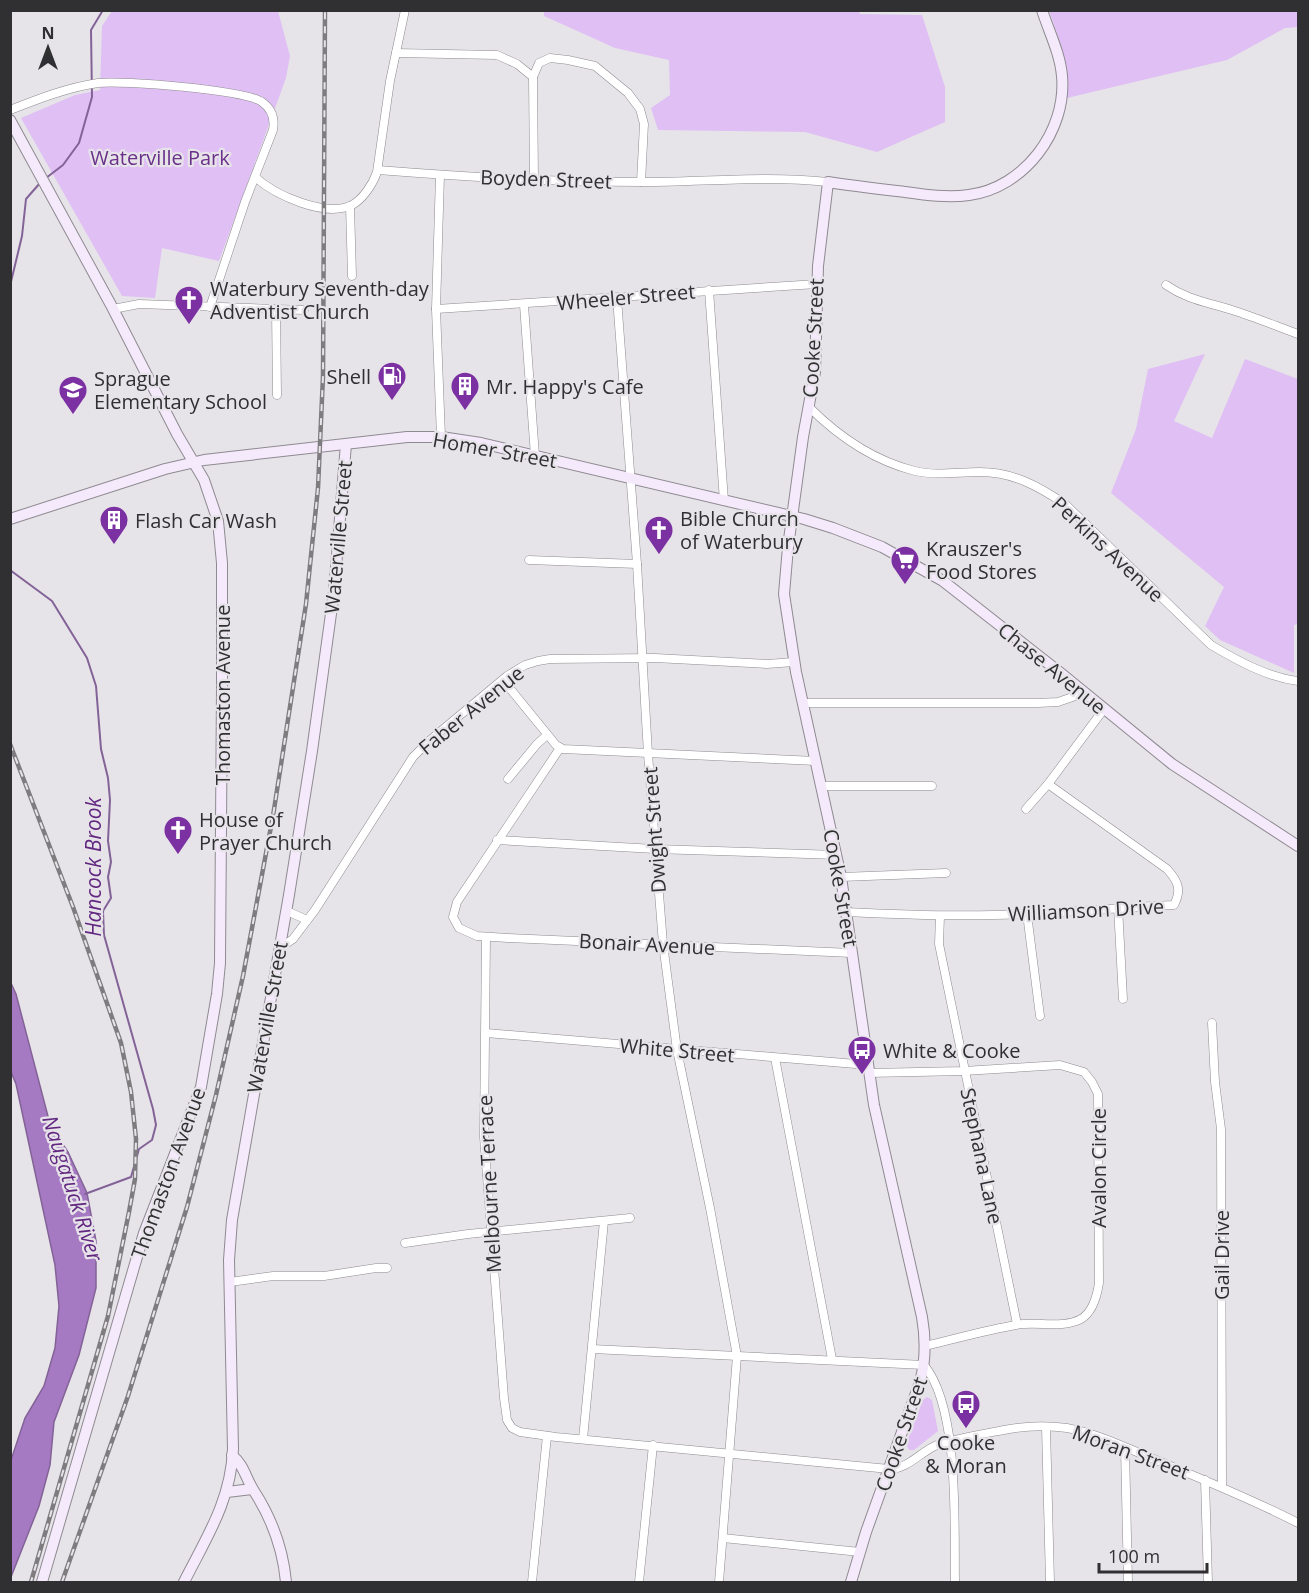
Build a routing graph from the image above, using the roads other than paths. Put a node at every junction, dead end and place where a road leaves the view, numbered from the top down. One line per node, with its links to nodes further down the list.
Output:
1 (405, 10): 3 (street)
2 (1042, 10): 12 (main road, Boyden Street)
3 (396, 52): 4 (street); 7 (street)
4 (532, 77): 10 (street); 11 (street)
5 (10, 110): 9 (street)
6 (10, 120): 21 (main road, Thomaston Avenue)
7 (378, 170): 8 (street, Boyden Street); 13 (street)
8 (440, 175): 10 (street, Boyden Street); 23 (street)
9 (255, 177): 13 (street); 20 (street)
10 (534, 180): 11 (street, Boyden Street)
11 (641, 182): 12 (street, Boyden Street)
12 (828, 182): 15 (main road, Cooke Street)
13 (350, 206): 14 (street)
14 (352, 276)
15 (817, 284): 17 (street, Wheeler Street); 27 (main road, Cooke Street)
16 (1166, 285): 25 (street)
17 (710, 290): 18 (street, Wheeler Street); 33 (street)
18 (617, 298): 19 (street, Wheeler Street); 32 (street, Dwight Street)
19 (524, 305): 23 (street, Wheeler Street); 30 (street)
20 (210, 307): 21 (street); 22 (street)
21 (113, 309): 31 (main road, Thomaston Avenue)
22 (276, 309): 24 (street); 26 (street)
23 (436, 309): 28 (street)
24 (304, 310)
25 (1299, 334)
26 (277, 395)
27 (809, 407): 34 (main road, Cooke Street); 41 (street, Perkins Avenue)
28 (441, 437): 29 (main road, Homer Street); 30 (main road, Homer Street)
29 (346, 444): 31 (main road, Homer Street); 61 (main road, Waterville Street)
30 (535, 456): 32 (main road, Homer Street)
31 (194, 462): 35 (main road, Homer Street); 107 (main road, Thomaston Avenue)
32 (629, 477): 33 (main road, Homer Street); 37 (street, Dwight Street)
33 (724, 501): 34 (main road, Homer Street)
34 (792, 517): 39 (main road, Cooke Street); 42 (main road, Chase Avenue)
35 (10, 519)
36 (529, 560): 37 (street)
37 (637, 564): 38 (street, Dwight Street)
38 (643, 658): 39 (street, Faber Avenue); 40 (street, Faber Avenue); 47 (street, Dwight Street)
39 (794, 662): 43 (main road, Cooke Street)
40 (503, 680): 45 (street); 65 (street, Faber Avenue)
41 (1299, 681)
42 (1084, 693): 43 (street); 44 (main road, Chase Avenue)
43 (803, 703): 48 (main road, Cooke Street)
44 (1104, 709): 50 (street); 55 (main road, Chase Avenue)
45 (547, 735): 46 (street); 49 (street)
46 (560, 748): 47 (street); 54 (street)
47 (648, 754): 48 (street); 56 (street, Dwight Street)
48 (816, 761): 51 (main road, Cooke Street)
49 (508, 778)
50 (1048, 784): 53 (street); 60 (street, Williamson Drive)
51 (821, 786): 52 (street); 57 (main road, Cooke Street)
52 (932, 786)
53 (1026, 809)
54 (497, 840): 56 (street); 66 (street, Bonair Avenue)
55 (1299, 846)
56 (655, 849): 57 (street); 67 (street, Dwight Street)
57 (837, 855): 59 (main road, Cooke Street)
58 (946, 873): 59 (street)
59 (841, 877): 62 (main road, Cooke Street)
60 (1118, 907): 63 (street, Williamson Drive); 70 (street)
61 (287, 911): 65 (street); 68 (main road, Waterville Street)
62 (846, 912): 64 (street, Williamson Drive); 69 (main road, Cooke Street)
63 (1027, 914): 64 (street, Williamson Drive); 71 (street)
64 (940, 916): 77 (street, Stephana Lane)
65 (308, 920): 68 (street, Faber Avenue)
66 (486, 937): 67 (street, Bonair Avenue); 73 (street, Melbourne Terrace)
67 (663, 944): 69 (street, Bonair Avenue); 74 (street, Dwight Street)
68 (280, 948): 83 (main road, Waterville Street)
69 (852, 953): 76 (main road, Cooke Street)
70 (1123, 999)
71 (1040, 1016)
72 (1212, 1023): 100 (street, Gail Drive)
73 (486, 1034): 74 (street, White Street); 80 (street, Melbourne Terrace)
74 (677, 1050): 75 (street, White Street); 87 (street, Dwight Street)
75 (775, 1058): 76 (street, White Street); 88 (street)
76 (868, 1069): 77 (street, Avalon Circle); 85 (main road, Cooke Street)
77 (964, 1071): 84 (street, Stephana Lane); 84 (street, Avalon Circle)
78 (630, 1218): 79 (street)
79 (604, 1221): 80 (street); 86 (street)
80 (490, 1232): 81 (street); 91 (street, Melbourne Terrace)
81 (405, 1243)
82 (387, 1268): 83 (street)
83 (230, 1282): 97 (main road, Waterville Street)
84 (1017, 1324): 85 (street, Avalon Circle)
85 (925, 1346): 89 (main road, Cooke Street)
86 (591, 1349): 87 (street); 92 (street)
87 (737, 1356): 88 (street); 96 (street, Dwight Street)
88 (832, 1359): 89 (street)
89 (924, 1365): 93 (street); 98 (main road, Cooke Street)
90 (1046, 1426): 93 (street, Moran Street); 95 (street, Moran Street); 114 (street)
91 (547, 1436): 92 (street); 109 (street)
92 (583, 1439): 94 (street)
93 (951, 1442): 98 (street, Moran Street); 113 (street)
94 (652, 1445): 96 (street); 110 (street)
95 (1125, 1448): 99 (street, Moran Street); 115 (street)
96 (731, 1453): 98 (street); 104 (street, Dwight Street)
97 (232, 1455): 101 (main road); 102 (main road, Waterville Street)
98 (889, 1469): 105 (main road, Cooke Street)
99 (1206, 1480): 100 (street, Moran Street); 116 (street)
100 (1222, 1487): 103 (street, Moran Street)
101 (252, 1489): 102 (main road); 108 (main road)
102 (227, 1492): 106 (main road, Waterville Street)
103 (1298, 1522)
104 (723, 1538): 105 (street); 111 (street, Dwight Street)
105 (860, 1552): 112 (main road, Cooke Street)
106 (189, 1579)
107 (42, 1582)
108 (286, 1582)
109 (532, 1582)
110 (639, 1582)
111 (719, 1582)
112 (851, 1582)
113 (956, 1582)
114 (1050, 1582)
115 (1128, 1582)
116 (1208, 1582)

